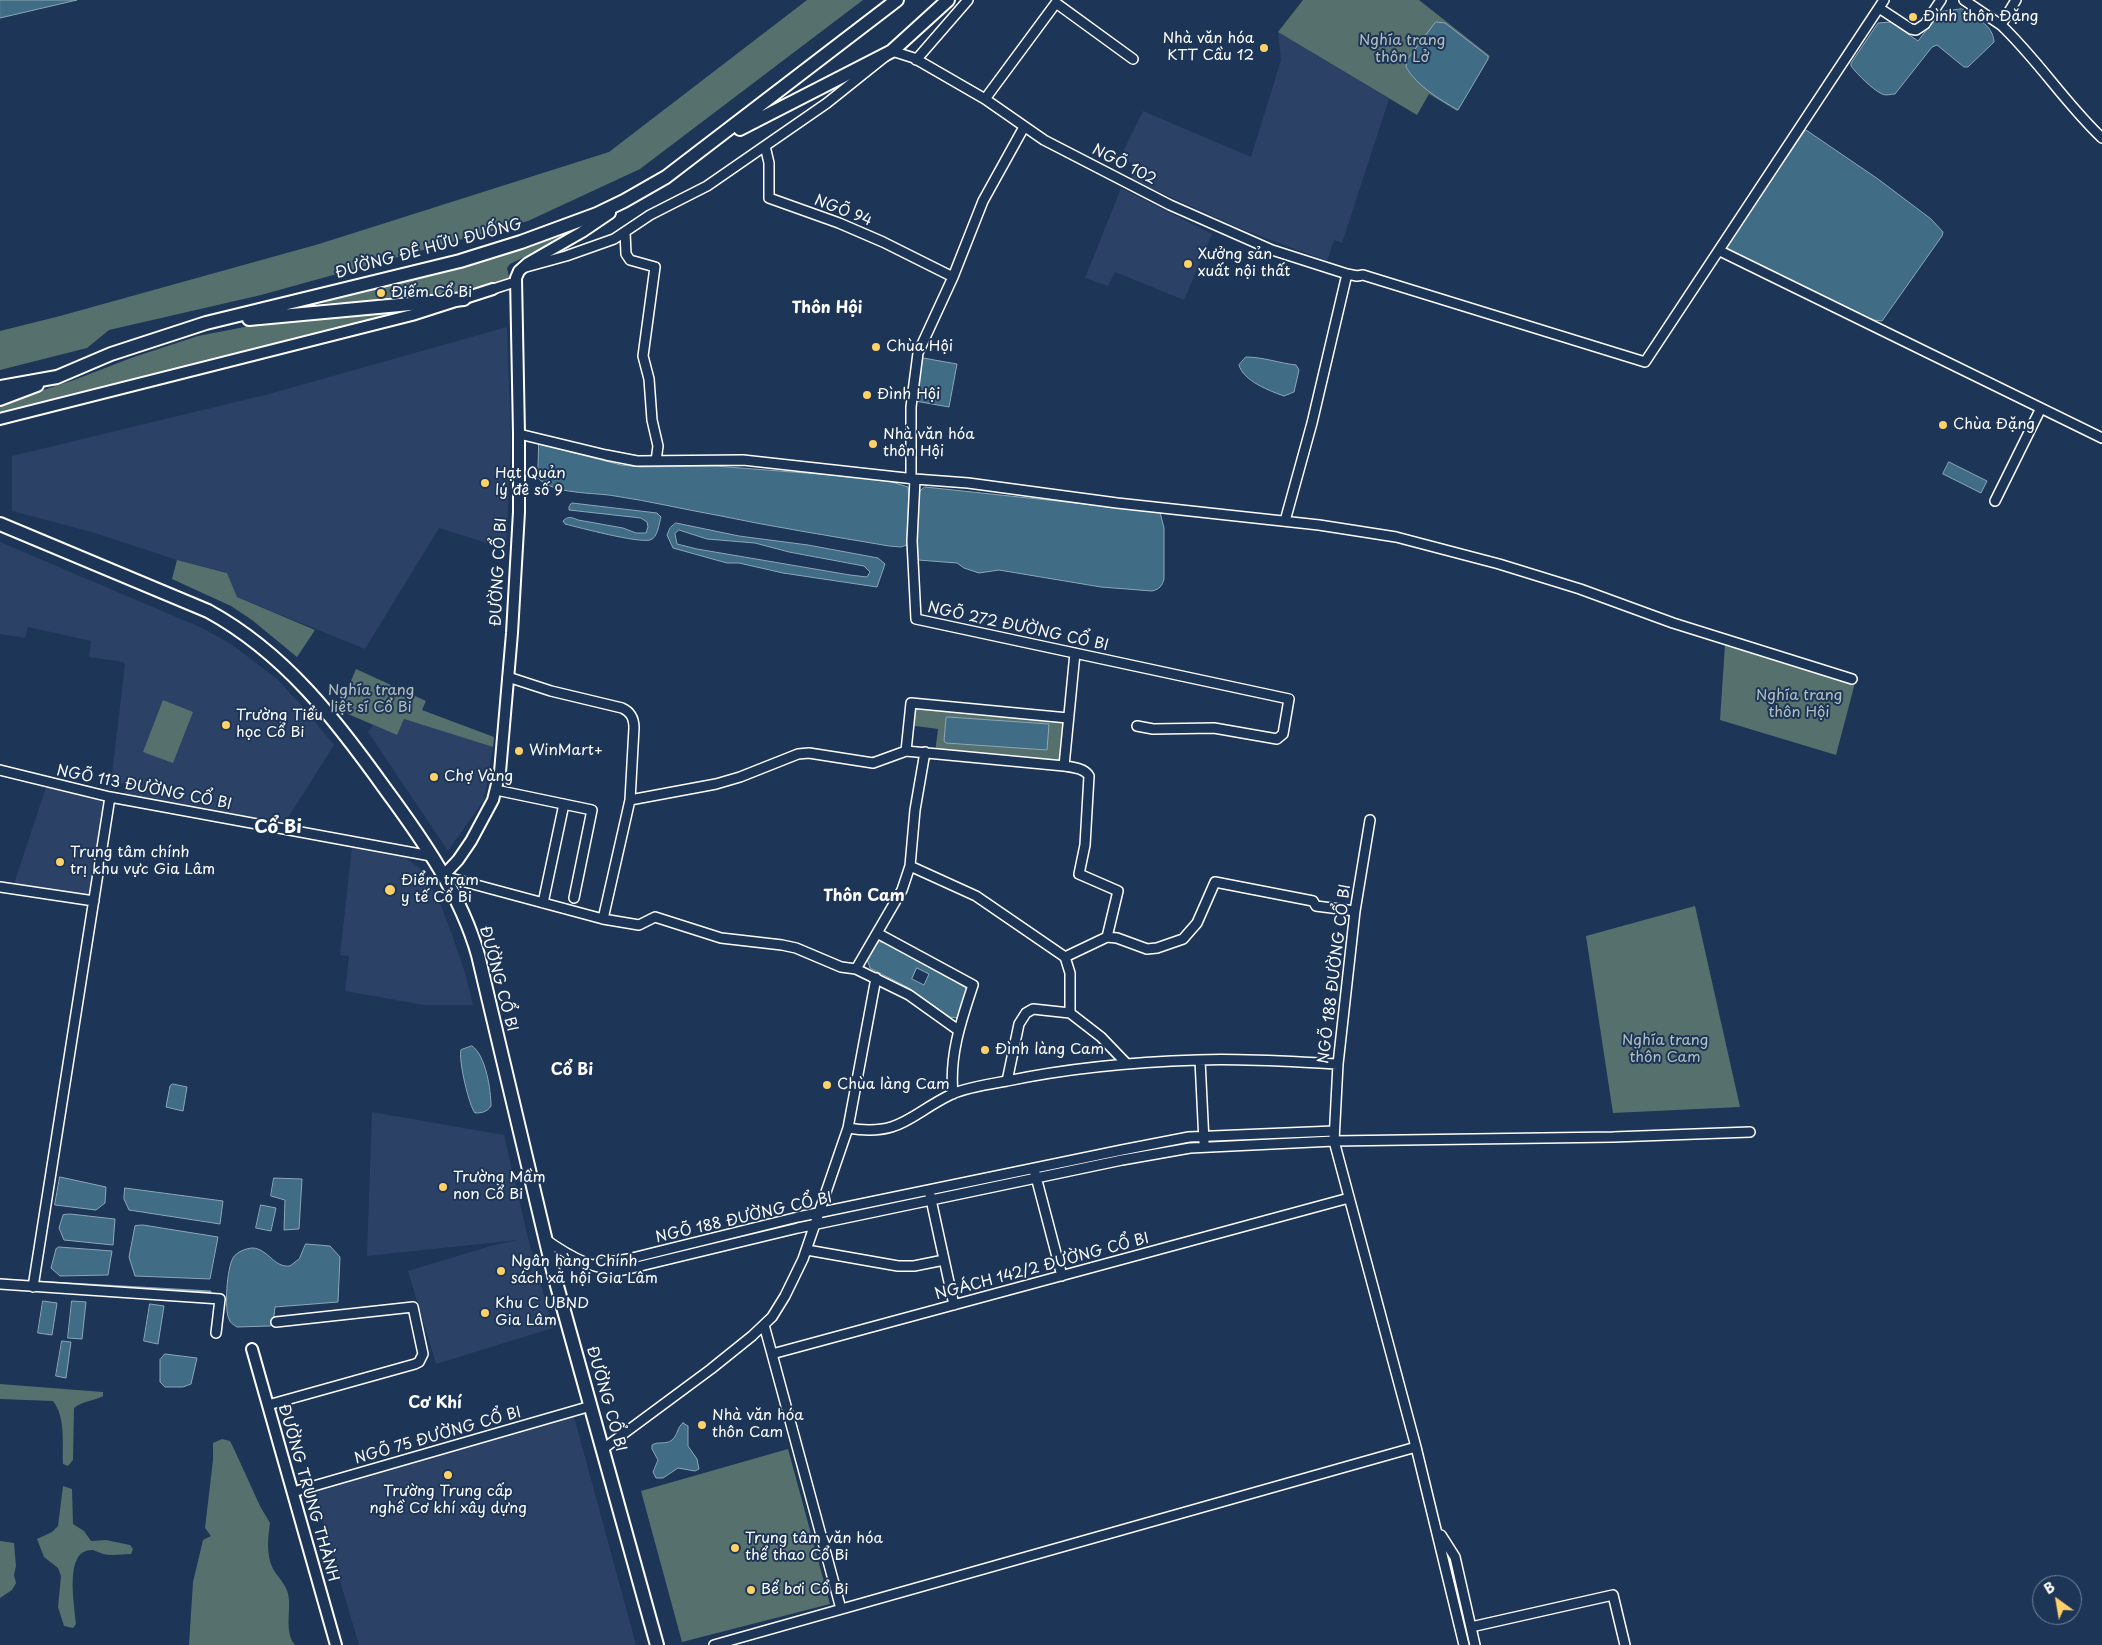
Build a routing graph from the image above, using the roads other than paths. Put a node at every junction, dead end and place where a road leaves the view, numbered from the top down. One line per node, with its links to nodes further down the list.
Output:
1 (897, 0): 15 (main road, ĐƯỜNG ĐÊ HỮU ĐUỐNG)
2 (948, 0): 9 (main road)
3 (968, 0): 11 (street)
4 (1941, 0): 7 (street)
5 (1964, 0): 8 (street)
6 (2016, 0): 8 (street)
7 (1882, 4): 19 (street)
8 (2001, 25): 14 (street)
9 (892, 51): 11 (street, NGÕ 102); 15 (main road); 16 (street)
10 (1133, 59): 12 (street)
11 (916, 60): 12 (street, NGÕ 102)
12 (985, 99): 13 (street, NGÕ 102)
13 (1024, 127): 21 (street, NGÕ 102); 22 (street)
14 (2102, 138)
15 (709, 145): 17 (main road, ĐƯỜNG ĐÊ HỮU ĐUỐNG)
16 (765, 146): 18 (street); 22 (street, NGÕ 94)
17 (624, 201): 20 (street); 26 (main road, ĐƯỜNG ĐÊ HỮU ĐUỐNG)
18 (624, 232): 20 (street); 34 (street)
19 (1720, 251): 21 (street, NGÕ 102); 30 (street)
20 (521, 268): 23 (street, ĐƯỜNG CỔ BI)
21 (1347, 274): 37 (street)
22 (953, 276): 35 (street)
23 (515, 282): 24 (street); 32 (street, ĐƯỜNG CỔ BI)
24 (493, 288): 25 (street)
25 (464, 299): 26 (main road); 31 (street)
26 (206, 323): 27 (main road, ĐƯỜNG ĐÊ HỮU ĐUỐNG)
27 (57, 377): 28 (main road, ĐƯỜNG ĐÊ HỮU ĐUỐNG); 29 (main road)
28 (0, 387)
29 (0, 399)
30 (2041, 408): 33 (street); 36 (street)
31 (0, 419)
32 (519, 434): 34 (street); 40 (street, ĐƯỜNG CỔ BI)
33 (2102, 438)
34 (656, 462): 35 (street)
35 (913, 479): 37 (street); 39 (street, NGÕ 272 ĐƯỜNG CỔ BI)
36 (1995, 501)
37 (1284, 521): 41 (street)
38 (0, 524): 53 (main road)
39 (1075, 653): 42 (street); 43 (street, NGÕ 272 ĐƯỜNG CỔ BI)
40 (508, 677): 48 (street, ĐƯỜNG CỔ BI); 50 (street)
41 (1852, 679)
42 (1068, 718): 44 (street); 46 (street)
43 (1137, 726)
44 (906, 751): 45 (street); 50 (street)
45 (925, 752): 46 (street); 54 (street)
46 (1064, 766): 63 (street)
47 (0, 770): 49 (street, NGÕ 113 ĐƯỜNG CỔ BI)
48 (496, 790): 51 (street); 55 (street, ĐƯỜNG CỔ BI)
49 (110, 797): 53 (street, NGÕ 113 ĐƯỜNG CỔ BI); 58 (street)
50 (630, 800): 61 (street)
51 (564, 804): 57 (street); 59 (street)
52 (1370, 820): 60 (street, NGÕ 188 ĐƯỜNG CỔ BI)
53 (432, 856): 55 (main road)
54 (910, 866): 62 (street); 64 (street)
55 (443, 876): 59 (street); 87 (main road, ĐƯỜNG CỔ BI)
56 (0, 887): 58 (street)
57 (574, 898)
58 (94, 901): 93 (street)
59 (543, 903): 61 (street)
60 (1355, 911): 63 (street); 71 (street, NGÕ 188 ĐƯỜNG CỔ BI)
61 (603, 919): 65 (street)
62 (878, 933): 65 (street); 68 (street)
63 (1107, 937): 64 (street)
64 (1065, 957): 67 (street)
65 (856, 969): 66 (street)
66 (876, 978): 68 (street); 74 (street)
67 (1070, 1013): 70 (street); 72 (street)
68 (958, 1030): 73 (street)
69 (1200, 1060): 70 (street); 71 (street); 77 (street)
70 (1126, 1064): 72 (street)
71 (1338, 1064): 75 (street, NGÕ 188 ĐƯỜNG CỔ BI)
72 (1007, 1080): 73 (street)
73 (953, 1094): 74 (street)
74 (848, 1128): 85 (street)
75 (1334, 1131): 77 (street, NGÕ 188 ĐƯỜNG CỔ BI); 78 (street, NGÕ 188 ĐƯỜNG CỔ BI)
76 (1750, 1132): 78 (street)
77 (1203, 1136): 79 (street); 80 (street, NGÕ 188 ĐƯỜNG CỔ BI)
78 (1334, 1141): 79 (street, NGÕ 188 ĐƯỜNG CỔ BI); 83 (street)
79 (1205, 1147): 81 (street, NGÕ 188 ĐƯỜNG CỔ BI)
80 (1034, 1168): 81 (street); 82 (street, NGÕ 188 ĐƯỜNG CỔ BI)
81 (1037, 1178): 84 (street, NGÕ 188 ĐƯỜNG CỔ BI); 91 (street)
82 (929, 1190): 84 (street); 85 (street, NGÕ 188 ĐƯỜNG CỔ BI)
83 (1349, 1198): 91 (street, NGÁCH 142/2 ĐƯỜNG CỔ BI); 102 (street)
84 (931, 1200): 86 (street, NGÕ 188 ĐƯỜNG CỔ BI); 89 (street)
85 (820, 1214): 86 (street); 90 (street, NGÕ 188 ĐƯỜNG CỔ BI)
86 (816, 1224): 88 (street); 90 (street, NGÕ 188 ĐƯỜNG CỔ BI)
87 (545, 1239): 90 (street); 101 (main road, ĐƯỜNG CỔ BI)
88 (806, 1250): 89 (street); 96 (street)
89 (944, 1260): 94 (street)
90 (591, 1264)
91 (1062, 1276): 94 (street, NGÁCH 142/2 ĐƯỜNG CỔ BI)
92 (0, 1284): 93 (street)
93 (33, 1287): 97 (street)
94 (954, 1305): 99 (street, NGÁCH 142/2 ĐƯỜNG CỔ BI)
95 (276, 1322): 100 (street)
96 (764, 1325): 99 (street); 103 (street)
97 (216, 1333)
98 (252, 1348): 100 (street, ĐƯỜNG TRUNG THÀNH)
99 (772, 1354): 106 (street)
100 (268, 1405): 104 (street, ĐƯỜNG TRUNG THÀNH)
101 (591, 1406): 103 (main road, ĐƯỜNG CỔ BI); 104 (street, NGÕ 75 ĐƯỜNG CỔ BI)
102 (1416, 1447): 105 (street); 106 (street)
103 (603, 1449): 109 (main road, ĐƯỜNG CỔ BI)
104 (293, 1492): 108 (street, ĐƯỜNG TRUNG THÀNH)
105 (1435, 1524): 107 (street); 111 (street)
106 (841, 1609): 110 (street)
107 (1471, 1628): 112 (street); 113 (street)
108 (336, 1645)
109 (657, 1645)
110 (714, 1645)
111 (1464, 1645)
112 (1475, 1645)
113 (1625, 1645)

